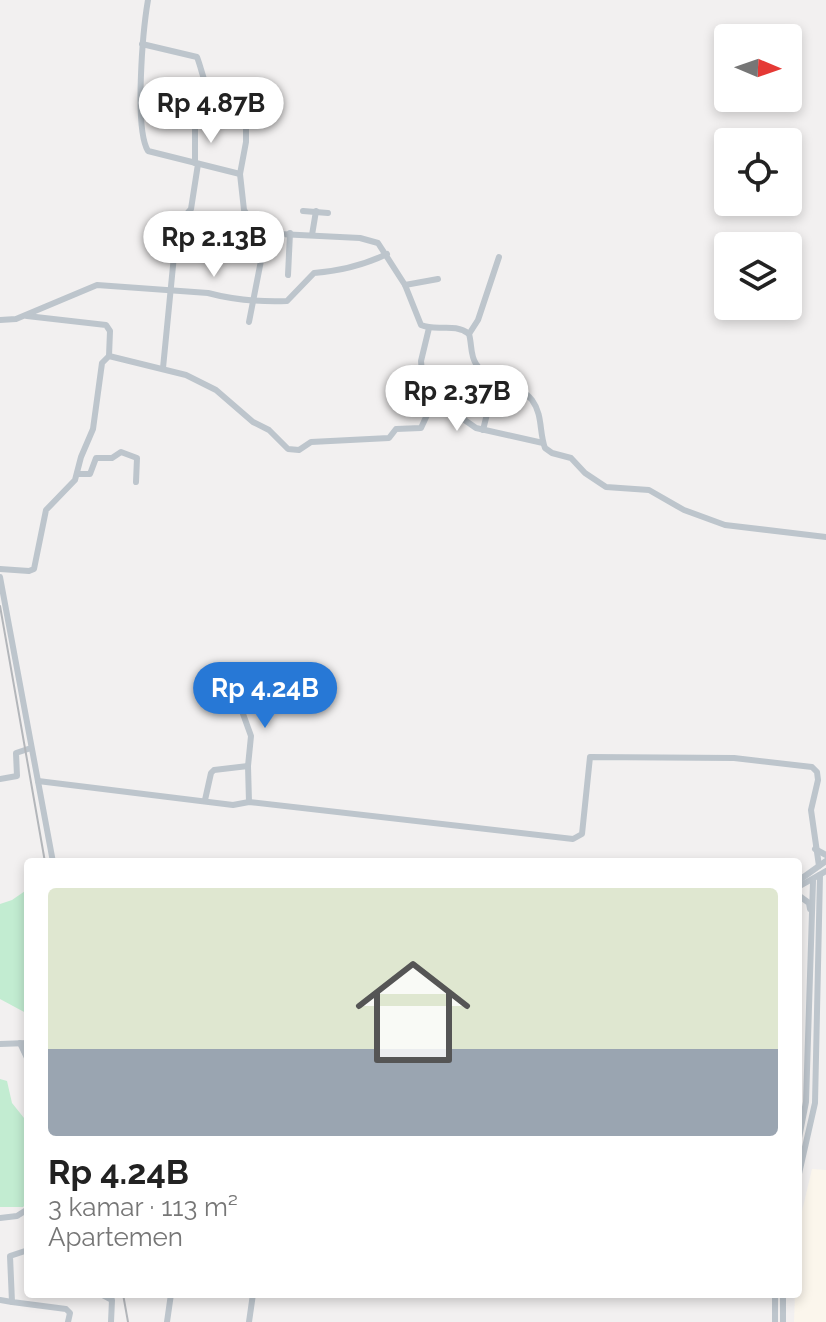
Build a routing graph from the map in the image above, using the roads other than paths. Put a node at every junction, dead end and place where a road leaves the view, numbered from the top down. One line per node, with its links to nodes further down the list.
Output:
1 (148, 0): 2 (street)
2 (142, 44): 4 (street); 5 (street)
3 (195, 125): 4 (street)
4 (197, 164): 5 (street); 17 (street)
5 (240, 174): 10 (street)
6 (303, 211): 7 (street)
7 (316, 211): 8 (street); 11 (street)
8 (328, 213)
9 (290, 233): 10 (street); 11 (street); 14 (street)
10 (266, 235): 18 (street)
11 (312, 235): 12 (street)
12 (387, 254): 16 (street); 18 (street)
13 (499, 257): 23 (street)
14 (288, 275)
15 (438, 279): 16 (street)
16 (405, 285): 22 (street)
17 (171, 290): 18 (street); 19 (street); 25 (street)
18 (252, 301): 21 (street)
19 (24, 316): 20 (street); 24 (street)
20 (0, 320)
21 (249, 322)
22 (429, 328): 23 (street); 27 (street)
23 (469, 334): 26 (street)
24 (109, 356): 25 (street); 30 (street)
25 (163, 368): 27 (street)
26 (495, 382): 28 (street); 29 (street)
27 (446, 407): 28 (street)
28 (483, 430): 29 (street)
29 (543, 443): 32 (street)
30 (77, 474): 31 (street); 33 (street)
31 (136, 482)
32 (826, 537)
33 (0, 569)
34 (0, 577): 36 (street)
35 (238, 700): 37 (street)
36 (31, 748): 38 (street); 39 (street)
37 (248, 766): 40 (street); 41 (street)
38 (0, 779)
39 (38, 781): 40 (street); 43 (street)
40 (205, 800): 41 (street)
41 (249, 802): 42 (street)
42 (815, 849): 44 (street); 45 (street)
43 (52, 858)
44 (826, 858): 45 (street)
45 (820, 870): 46 (street); 50 (street)
46 (810, 878): 47 (street); 49 (street)
47 (802, 882)
48 (802, 898): 49 (street)
49 (812, 917): 50 (street)
50 (818, 1022): 53 (street); 54 (street)
51 (24, 1043): 52 (street)
52 (0, 1044)
53 (802, 1122)
54 (802, 1153)
55 (24, 1212): 56 (street)
56 (0, 1218)
57 (24, 1251): 64 (street)
58 (108, 1298): 66 (street)
59 (170, 1298): 67 (street)
60 (252, 1298): 68 (street)
61 (775, 1298): 69 (street)
62 (783, 1298): 70 (street)
63 (0, 1300): 64 (street)
64 (12, 1302): 65 (street)
65 (68, 1322)
66 (111, 1322)
67 (167, 1322)
68 (249, 1322)
69 (775, 1322)
70 (783, 1322)

